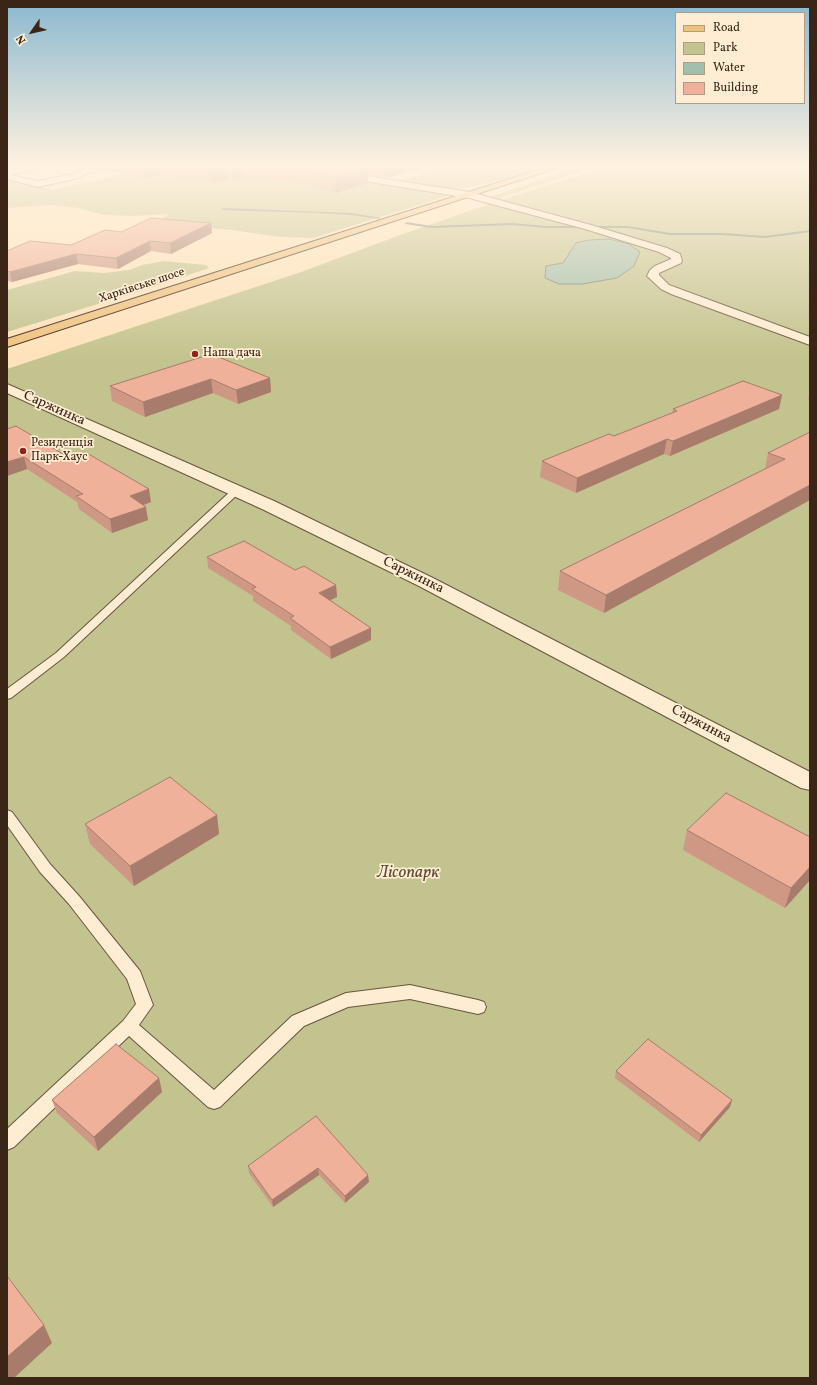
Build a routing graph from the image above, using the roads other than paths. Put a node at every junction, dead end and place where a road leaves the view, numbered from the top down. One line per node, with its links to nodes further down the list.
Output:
1 (361, 231): 4 (main road, Харківське шосе)
2 (601, 231): 3 (street)
3 (810, 341)
4 (7, 343)
5 (7, 388): 6 (street, Саржинка)
6 (236, 491): 7 (lane); 8 (street, Саржинка)
7 (7, 695)
8 (810, 782)
9 (7, 815): 11 (lane)
10 (478, 1007): 11 (lane)
11 (129, 1026): 12 (lane)
12 (7, 1141)

